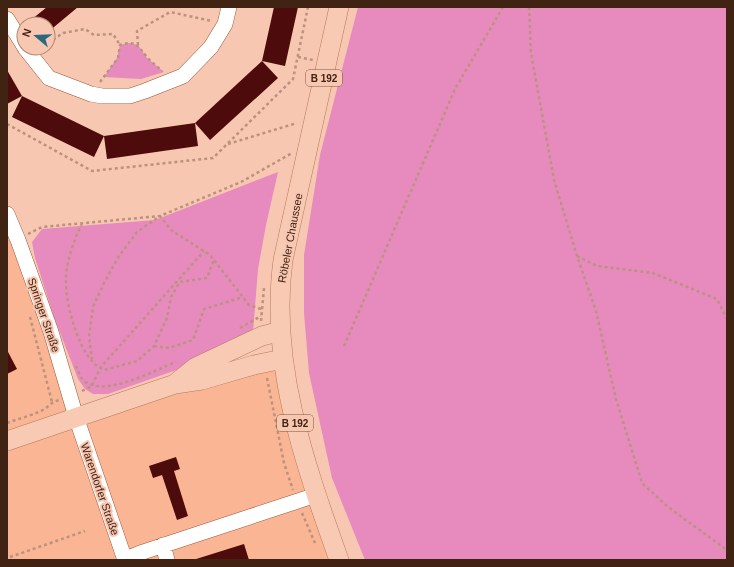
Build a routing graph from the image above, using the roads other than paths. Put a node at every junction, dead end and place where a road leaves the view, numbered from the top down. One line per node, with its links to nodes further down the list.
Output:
1 (229, 7): 5 (street)
2 (339, 7): 7 (main road, Röbeler Chaussee / B 192)
3 (7, 19): 4 (street)
4 (16, 33)
5 (32, 56)
6 (7, 214): 10 (street, Springer Straße)
7 (281, 331): 8 (main road, Röbeler Chaussee / B 192); 9 (main road)
8 (283, 359): 9 (main road); 12 (main road, Röbeler Chaussee / B 192)
9 (175, 384): 10 (main road)
10 (76, 418): 11 (main road); 14 (street, Warendorfer Straße)
11 (7, 441)
12 (316, 495): 13 (street); 16 (main road, Röbeler Chaussee / B 192)
13 (162, 545): 14 (street); 15 (street)
14 (124, 560)
15 (167, 560)
16 (340, 560)

